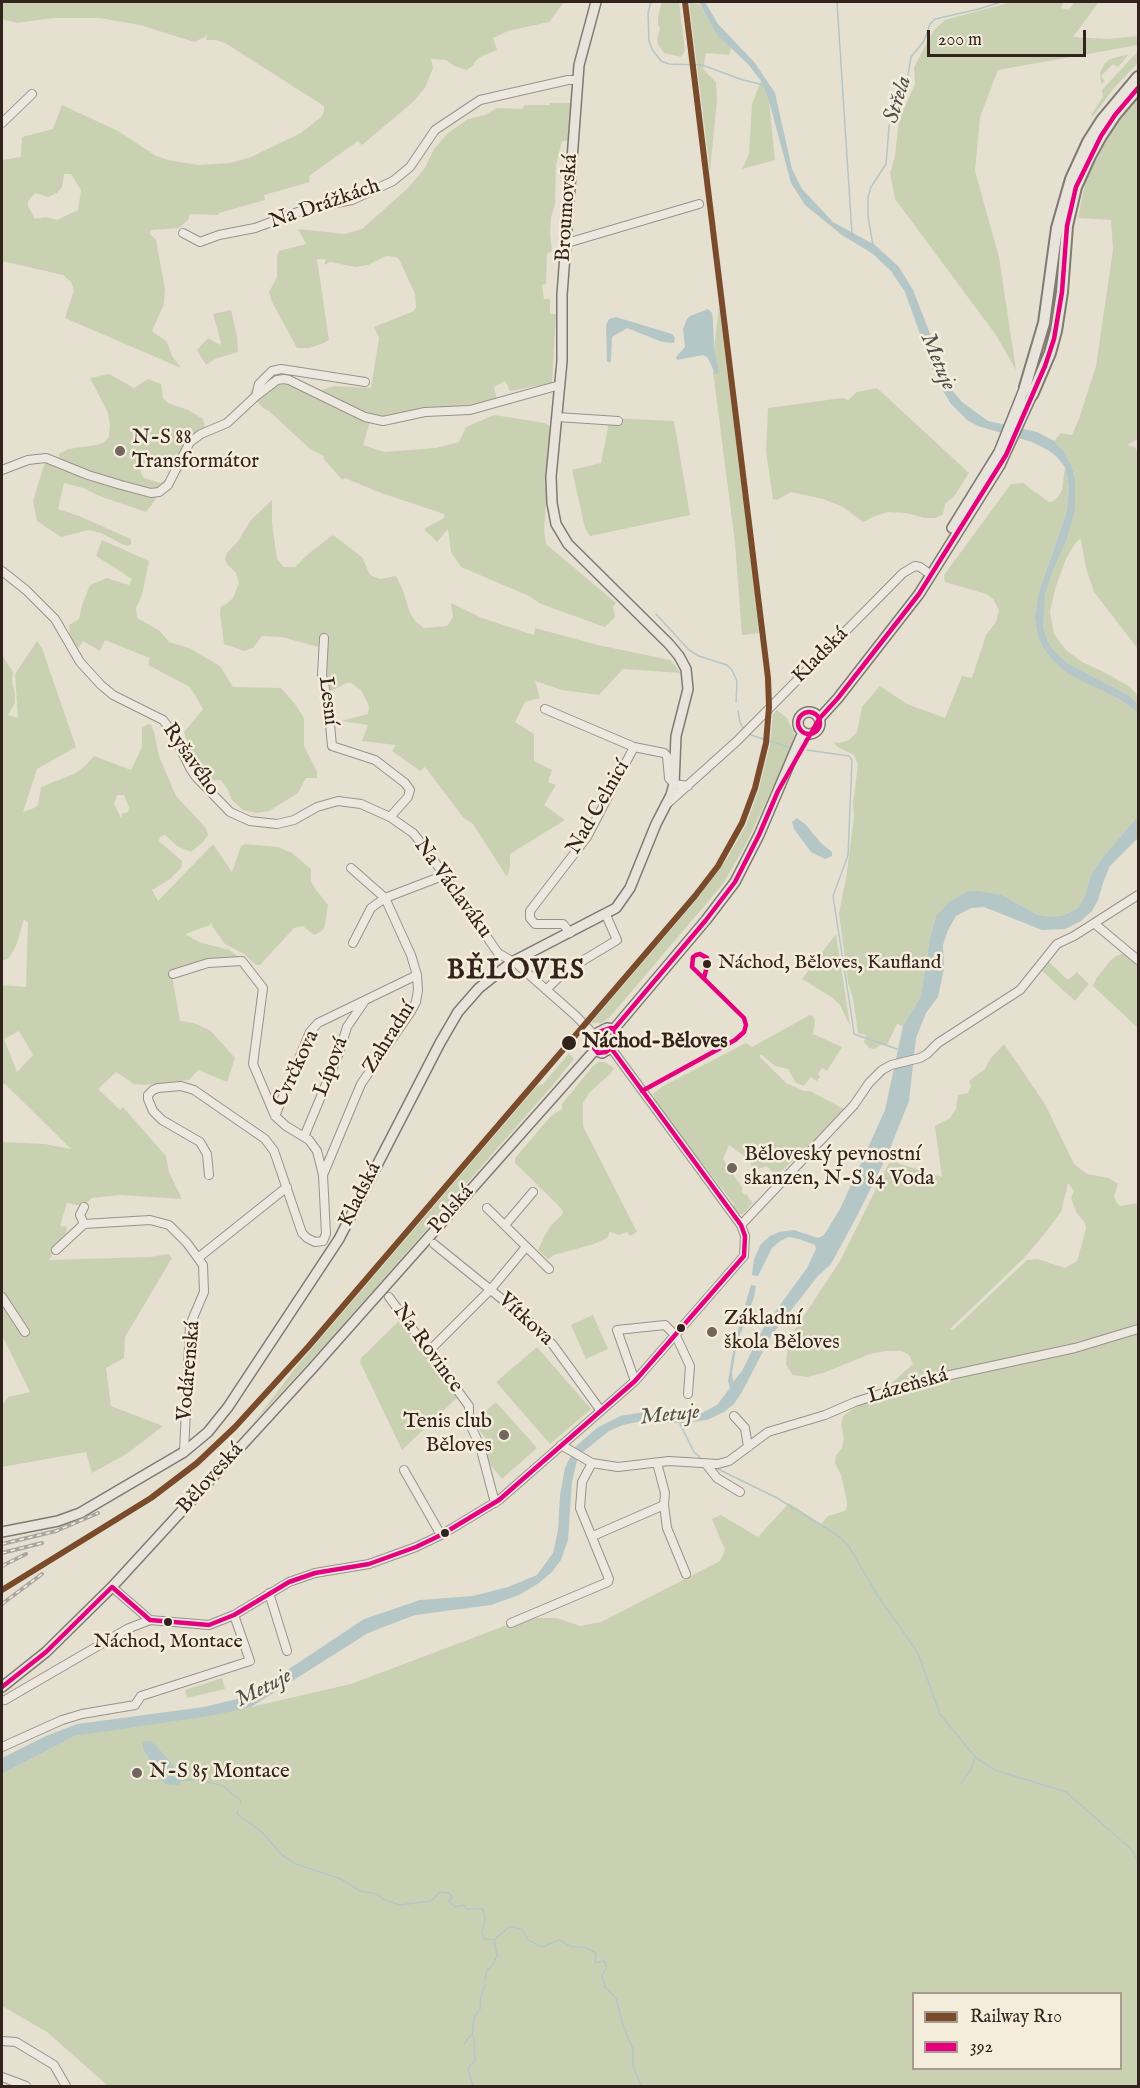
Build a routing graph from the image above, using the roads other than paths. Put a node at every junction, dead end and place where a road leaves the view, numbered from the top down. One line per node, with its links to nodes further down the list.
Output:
1 (596, 2): 3 (main road, Broumovská)
2 (1138, 77): 10 (highway)
3 (578, 80): 8 (street, Na Drážkách); 9 (main road, Broumovská)
4 (1138, 88): 11 (highway)
5 (32, 94): 6 (street)
6 (2, 123)
7 (699, 204): 9 (street)
8 (183, 233)
9 (567, 243): 13 (main road, Broumovská)
10 (1033, 361): 11 (highway); 14 (highway)
11 (1045, 366): 14 (highway)
12 (365, 382): 15 (street)
13 (560, 385): 15 (street); 16 (main road, Broumovská)
14 (1028, 391): 20 (main road)
15 (256, 396): 18 (street)
16 (557, 417): 17 (street); 25 (main road, Broumovská)
17 (618, 421)
18 (2, 470)
19 (2, 571): 30 (street, Ryšavého)
20 (929, 573): 23 (main road); 28 (street, Kladská)
21 (324, 638): 30 (street, Lesní)
22 (545, 709): 26 (street)
23 (817, 717): 24 (main road); 24 (main road)
24 (807, 733): 45 (main road)
25 (676, 736): 27 (main road, Kladská)
26 (634, 747): 27 (street); 37 (street, Nad Celnicí)
27 (674, 784): 28 (street); 29 (main road, Kladská)
28 (688, 786): 29 (street, Kladská)
29 (668, 803): 35 (main road, Kladská)
30 (390, 817): 32 (street, Na Václaváku)
31 (351, 868): 34 (street)
32 (445, 875): 34 (street); 40 (street, Na Václaváku)
33 (1138, 895): 36 (street)
34 (385, 898): 38 (street); 42 (street, Zahradní)
35 (606, 915): 37 (main road, Kladská); 43 (street)
36 (1095, 924): 39 (street); 59 (street)
37 (570, 933): 40 (main road, Kladská)
38 (353, 943)
39 (1138, 960)
40 (512, 962): 43 (street, Na Václaváku); 64 (main road, Kladská)
41 (173, 974): 49 (street)
42 (417, 975): 44 (street, Cvrčkova); 52 (street, Zahradní)
43 (546, 990): 46 (street, Na Václaváku)
44 (366, 1000): 49 (street, Cvrčkova); 50 (street, Lípová)
45 (614, 1029): 46 (main road); 47 (main road)
46 (596, 1036): 48 (main road)
47 (611, 1048): 48 (main road); 59 (street)
48 (595, 1050): 74 (main road, Polská)
49 (275, 1116): 50 (street)
50 (304, 1137): 52 (street)
51 (209, 1174): 53 (street)
52 (323, 1176): 60 (street)
53 (287, 1186): 60 (street); 65 (street)
54 (533, 1192): 58 (street)
55 (84, 1207): 57 (street)
56 (487, 1208): 58 (street)
57 (84, 1224): 63 (street); 65 (street, Vodárenská)
58 (505, 1225): 62 (street)
59 (741, 1225): 72 (street)
60 (323, 1241): 64 (street)
61 (434, 1244): 67 (street, Vítkova)
62 (526, 1248): 66 (street); 67 (street)
63 (56, 1250)
64 (330, 1251): 81 (main road, Kladská)
65 (198, 1258): 81 (street, Vodárenská)
66 (549, 1269)
67 (491, 1289): 73 (street); 77 (street, Vítkova)
68 (2, 1297): 71 (street)
69 (389, 1297): 73 (street, Na Rovince)
70 (1138, 1329): 80 (street, Lázeňská)
71 (25, 1332)
72 (676, 1336): 75 (street); 75 (street); 76 (street)
73 (430, 1350): 87 (street, Na Rovince)
74 (310, 1371): 93 (main road, Běloveská)
75 (635, 1381): 77 (street)
76 (688, 1394)
77 (601, 1412): 79 (street)
78 (734, 1416): 80 (street)
79 (561, 1445): 82 (street, Lázeňská); 87 (street)
80 (748, 1447): 84 (street, Lázeňská)
81 (184, 1452): 89 (main road, Kladská)
82 (589, 1462): 83 (street, Lázeňská); 91 (street)
83 (657, 1463): 84 (street, Lázeňská); 88 (street)
84 (706, 1464): 86 (street)
85 (404, 1470): 90 (street)
86 (740, 1492)
87 (495, 1503): 90 (street)
88 (664, 1505): 91 (street); 92 (street)
89 (2, 1532)
90 (441, 1535): 94 (street)
91 (593, 1536): 97 (street)
92 (686, 1574)
93 (112, 1587): 96 (street); 99 (main road, Běloveská)
94 (268, 1593): 95 (street); 98 (street)
95 (234, 1616): 96 (street); 102 (street)
96 (150, 1620): 100 (street)
97 (511, 1623)
98 (287, 1652)
99 (2, 1687)
100 (5, 1700)
101 (2, 1737): 102 (street)
102 (14, 1741): 103 (street)
103 (2, 1747)
104 (2, 2041): 107 (street)
105 (2, 2077): 106 (street)
106 (26, 2086)
107 (66, 2086)

